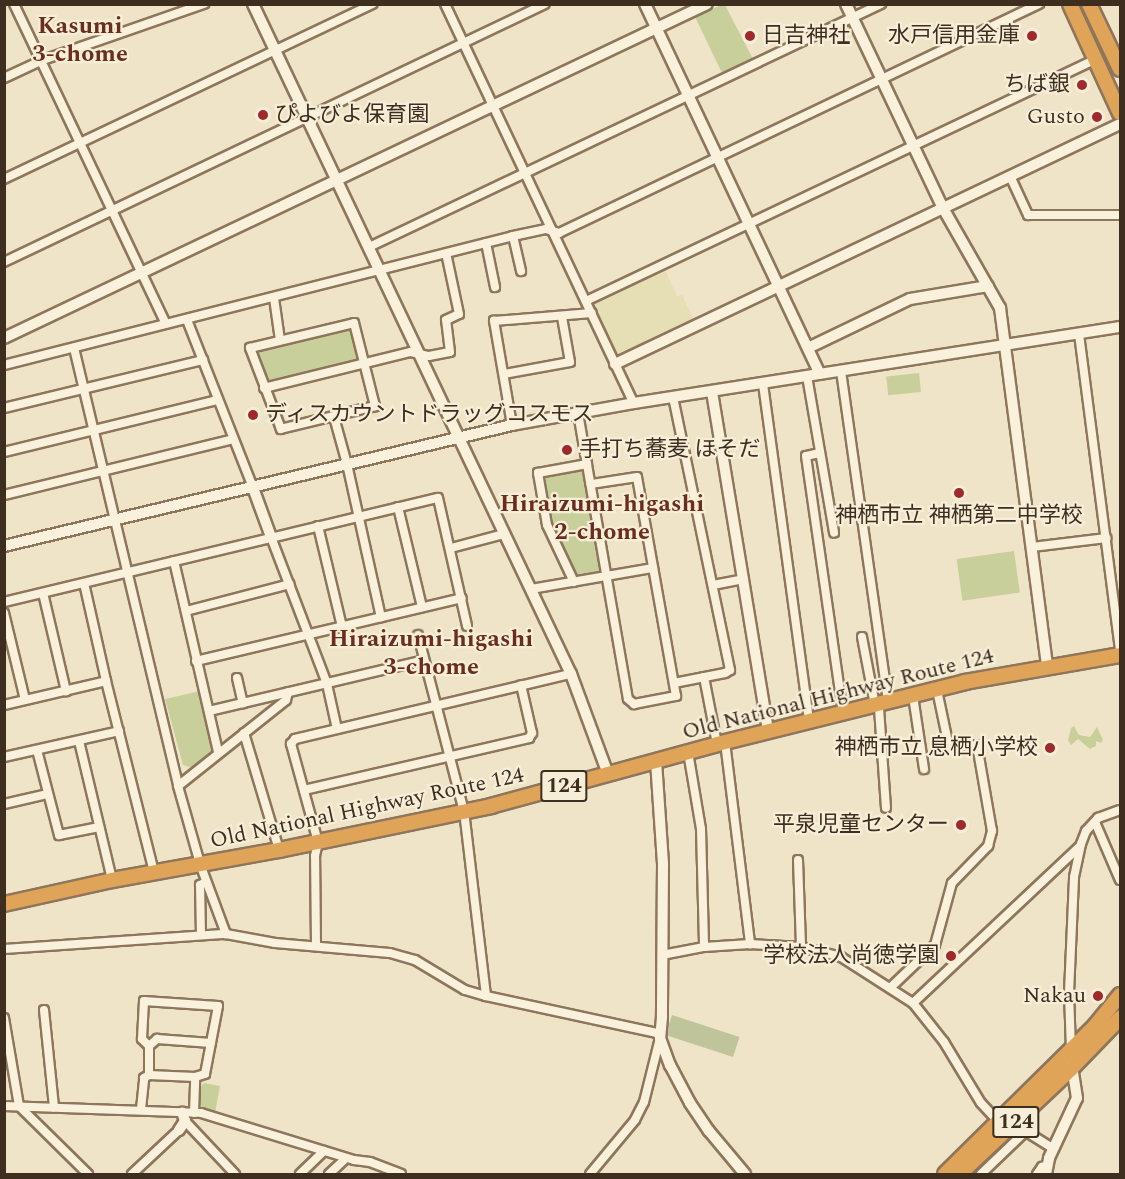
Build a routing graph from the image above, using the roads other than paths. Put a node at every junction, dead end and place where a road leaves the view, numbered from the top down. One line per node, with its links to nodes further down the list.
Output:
1 (14, 4): 19 (street)
2 (204, 4): 19 (street)
3 (253, 4): 17 (street)
4 (373, 4): 17 (street)
5 (445, 4): 16 (street)
6 (545, 4): 16 (street)
7 (645, 4): 15 (street)
8 (707, 4): 15 (street)
9 (846, 4): 14 (street)
10 (881, 4): 14 (street)
11 (1039, 4): 22 (street)
12 (1070, 4): 18 (highway)
13 (1089, 4): 20 (highway)
14 (852, 18): 22 (street); 23 (street)
15 (656, 29): 23 (street); 24 (street)
16 (463, 43): 24 (street); 26 (street)
17 (274, 51): 26 (street); 28 (street)
18 (1096, 59): 25 (highway); 29 (street)
19 (40, 61): 21 (street); 28 (street)
20 (1120, 69)
21 (4, 78)
22 (882, 80): 29 (street); 30 (street)
23 (689, 96): 30 (street); 31 (street)
24 (493, 106): 31 (street); 34 (street)
25 (1120, 113)
26 (306, 118): 34 (street); 36 (street)
27 (1120, 124): 32 (street)
28 (80, 144): 33 (street); 36 (street)
29 (914, 146): 35 (street); 38 (street)
30 (718, 158): 38 (street); 39 (street)
31 (525, 174): 39 (street); 42 (street)
32 (1010, 177): 35 (street); 37 (street)
33 (4, 180)
34 (337, 180): 42 (street); 47 (street)
35 (943, 208): 48 (street); 50 (street)
36 (111, 211): 44 (street); 47 (street)
37 (1120, 216)
38 (750, 224): 50 (street); 52 (street)
39 (552, 231): 40 (street); 52 (street)
40 (513, 236): 41 (street); 46 (street)
41 (486, 243): 43 (street); 49 (street)
42 (369, 247): 45 (street)
43 (446, 253): 45 (street); 64 (street)
44 (4, 262)
45 (379, 270): 51 (street); 64 (street)
46 (521, 271)
47 (141, 273): 56 (street); 59 (street)
48 (988, 286): 61 (street); 63 (street)
49 (495, 287)
50 (778, 287): 63 (street); 68 (street)
51 (274, 298): 55 (street); 60 (street)
52 (586, 302): 53 (street)
53 (592, 313): 54 (street); 68 (street)
54 (562, 317): 70 (street); 70 (street)
55 (187, 320): 56 (street); 65 (street)
56 (166, 324): 62 (street)
57 (1120, 327): 58 (street)
58 (1079, 333): 61 (street); 102 (street)
59 (4, 338)
60 (280, 340): 67 (street); 75 (street)
61 (1005, 345): 69 (street); 104 (street)
62 (74, 348): 66 (street); 74 (street)
63 (808, 348): 71 (street)
64 (418, 353): 67 (street); 85 (street)
65 (202, 360): 74 (street); 78 (street)
66 (4, 364)
67 (365, 364): 75 (street); 82 (street)
68 (615, 364): 79 (street)
69 (841, 371): 71 (street); 146 (street)
70 (504, 374): 83 (street)
71 (820, 374): 72 (street)
72 (807, 376): 73 (street); 88 (street)
73 (763, 384): 76 (street); 151 (street)
74 (84, 388): 80 (street); 84 (street)
75 (264, 388): 82 (street)
76 (712, 392): 77 (street); 110 (street)
77 (673, 397): 79 (street); 114 (street)
78 (218, 400): 84 (street); 86 (street)
79 (634, 403): 81 (street)
80 (4, 408)
81 (578, 413): 83 (street); 90 (street)
82 (334, 417): 89 (street)
83 (512, 425): 85 (street)
84 (94, 430): 87 (street); 91 (street)
85 (458, 438): 89 (street); 100 (street)
86 (233, 439): 91 (street); 93 (street)
87 (4, 452)
88 (820, 453): 99 (street); 150 (street)
89 (347, 464): 93 (street); 96 (street)
90 (587, 465): 92 (street); 111 (street)
91 (105, 471): 94 (street); 97 (street)
92 (591, 484): 107 (street); 109 (street)
93 (252, 485): 97 (street); 101 (street)
94 (4, 495)
95 (398, 507): 96 (street); 105 (street); 119 (street)
96 (359, 516): 98 (street); 122 (street)
97 (116, 519): 103 (street); 108 (street)
98 (318, 526): 101 (street); 124 (street)
99 (834, 533)
100 (504, 534): 105 (street); 115 (street)
101 (272, 537): 106 (street); 113 (street)
102 (1106, 538): 104 (street); 128 (street)
103 (4, 546)
104 (1032, 547): 132 (street)
105 (451, 548): 117 (street)
106 (174, 561): 108 (street); 120 (street)
107 (653, 568): 109 (street); 137 (street)
108 (128, 571): 112 (street); 166 (street)
109 (606, 577): 111 (street); 137 (street)
110 (743, 579): 114 (street); 154 (street)
111 (574, 582): 115 (street)
112 (84, 583): 116 (street); 136 (street)
113 (290, 584): 120 (street); 125 (street)
114 (713, 585): 134 (street)
115 (531, 589): 133 (street)
116 (43, 593): 118 (street); 140 (street)
117 (462, 598): 119 (street); 123 (street)
118 (4, 602)
119 (422, 608): 122 (street)
120 (186, 611): 131 (street)
121 (4, 613): 144 (street)
122 (381, 617): 124 (street)
123 (467, 626)
124 (342, 627): 125 (street)
125 (308, 634): 131 (street); 138 (street)
126 (418, 635): 130 (street)
127 (862, 638): 146 (street)
128 (1120, 648)
129 (1120, 655): 132 (highway, Old National Highway Route 124 / 124)
130 (424, 660): 138 (street); 148 (street)
131 (196, 661): 149 (street)
132 (1047, 667): 141 (highway, Old National Highway Route 124 / 124)
133 (571, 674): 139 (street); 165 (street)
134 (704, 677): 137 (street); 157 (street)
135 (237, 678): 145 (street)
136 (106, 681): 140 (street); 153 (street)
137 (674, 682)
138 (327, 684): 142 (street); 152 (street)
139 (521, 685): 148 (street); 162 (street)
140 (66, 690): 144 (street)
141 (937, 690): 143 (highway, Old National Highway Route 124 / 124); 193 (street)
142 (288, 692): 145 (street); 155 (street)
143 (913, 696): 146 (highway, Old National Highway Route 124 / 124); 164 (street)
144 (25, 700): 147 (street)
145 (243, 703): 149 (street)
146 (882, 703): 150 (highway, Old National Highway Route 124 / 124); 170 (street)
147 (4, 705)
148 (437, 706): 152 (street); 162 (street)
149 (209, 711): 159 (street)
150 (843, 713): 151 (highway, Old National Highway Route 124 / 124)
151 (809, 721): 154 (highway, Old National Highway Route 124 / 124)
152 (337, 729): 167 (street)
153 (119, 731): 156 (street); 180 (street)
154 (768, 731): 157 (highway, Old National Highway Route 124 / 124)
155 (244, 733): 159 (street); 177 (street)
156 (79, 741): 158 (street); 174 (street)
157 (721, 743): 160 (highway, Old National Highway Route 124 / 124); 187 (street)
158 (37, 750): 161 (street); 168 (street)
159 (218, 752): 166 (street)
160 (688, 752): 163 (highway, Old National Highway Route 124 / 124); 189 (street)
161 (4, 757)
162 (450, 757): 167 (street); 172 (street)
163 (656, 760): 165 (highway, Old National Highway Route 124 / 124); 192 (street)
164 (924, 769)
165 (608, 774): 172 (highway, Old National Highway Route 124 / 124)
166 (178, 786): 179 (street)
167 (304, 790): 175 (street)
168 (47, 794): 169 (street); 174 (street)
169 (4, 804)
170 (886, 808)
171 (1120, 810): 173 (street)
172 (464, 812): 175 (highway, Old National Highway Route 124 / 124); 195 (street)
173 (1095, 822): 176 (street); 182 (street)
174 (99, 827): 181 (street)
175 (318, 842): 177 (highway, Old National Highway Route 124 / 124); 188 (street)
176 (1081, 844): 196 (street); 203 (street)
177 (279, 850): 179 (highway, Old National Highway Route 124 / 124)
178 (798, 860): 190 (street)
179 (200, 864): 180 (highway, Old National Highway Route 124 / 124); 183 (street)
180 (154, 872): 181 (highway, Old National Highway Route 124 / 124)
181 (112, 880): 184 (highway, Old National Highway Route 124 / 124)
182 (1120, 880)
183 (206, 882): 185 (street); 186 (street)
184 (4, 904)
185 (226, 934): 186 (street); 188 (street)
186 (201, 935): 191 (street)
187 (750, 944): 189 (street); 190 (street)
188 (316, 945): 195 (street)
189 (704, 947): 192 (street)
190 (801, 947): 193 (street)
191 (4, 949)
192 (662, 955): 200 (street)
193 (890, 988): 196 (street)
194 (1120, 995): 203 (highway, 124)
195 (486, 996): 200 (street)
196 (913, 1004): 213 (street)
197 (44, 1010): 209 (street)
198 (4, 1018): 208 (street)
199 (1120, 1018): 204 (highway, 124)
200 (660, 1038): 220 (street); 227 (street)
201 (211, 1042): 202 (street); 202 (street); 206 (street)
202 (149, 1046): 205 (street)
203 (1071, 1050): 204 (street); 213 (highway, 124)
204 (1071, 1069): 214 (highway, 124); 215 (street)
205 (149, 1075): 206 (street); 210 (street)
206 (195, 1077): 211 (street)
207 (4, 1106): 208 (street)
208 (19, 1106): 209 (street); 221 (street)
209 (54, 1107): 210 (street)
210 (141, 1110): 212 (street)
211 (194, 1113): 212 (street); 216 (street)
212 (182, 1121): 222 (street); 223 (street)
213 (999, 1122): 228 (highway, 124)
214 (1020, 1127): 215 (street); 229 (highway, 124); 230 (street)
215 (1053, 1148): 218 (street)
216 (324, 1151): 217 (street); 224 (street)
217 (346, 1158): 219 (street); 225 (street)
218 (1046, 1171): 231 (street)
219 (383, 1172): 226 (street)
220 (593, 1173)
221 (88, 1174)
222 (132, 1174)
223 (236, 1174)
224 (300, 1174)
225 (329, 1174)
226 (401, 1174)
227 (746, 1174)
228 (945, 1174)
229 (960, 1174)
230 (981, 1174)
231 (1037, 1174)

